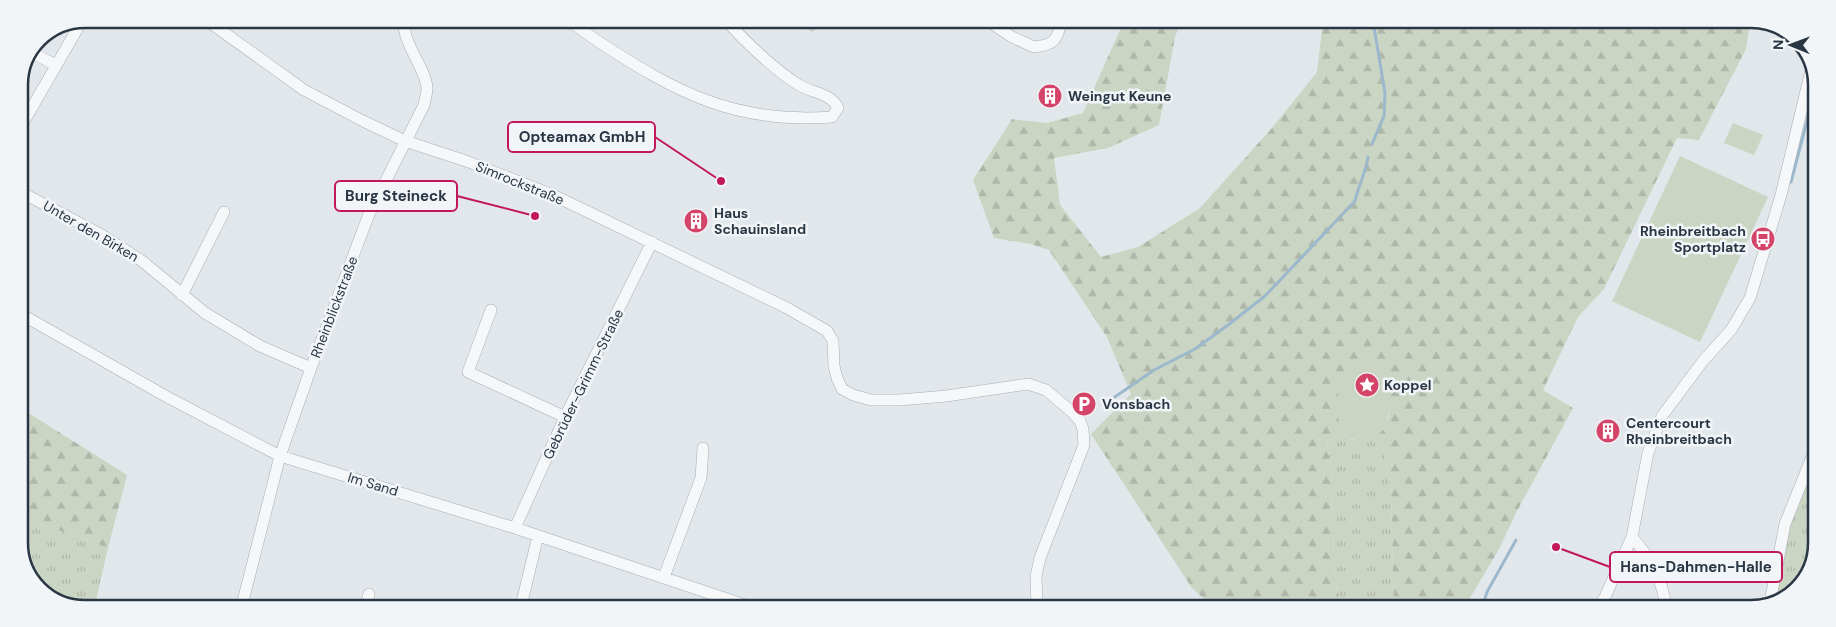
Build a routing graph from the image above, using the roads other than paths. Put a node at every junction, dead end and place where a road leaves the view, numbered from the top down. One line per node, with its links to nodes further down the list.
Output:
1 (218, 28): 12 (street, Simrockstraße)
2 (405, 28): 12 (street, Rheinblickstraße)
3 (579, 28): 4 (street)
4 (733, 28)
5 (998, 28): 6 (street)
6 (1060, 28)
7 (78, 29): 9 (street)
8 (36, 54): 9 (street)
9 (56, 65): 11 (street)
10 (1808, 82): 26 (street)
11 (28, 114)
12 (405, 141): 15 (street, Simrockstraße); 19 (street, Rheinblickstraße)
13 (28, 196): 16 (street, Unter den Birken)
14 (224, 212): 16 (street)
15 (652, 242): 20 (street, Gebrüder-Grimm-Straße); 34 (street, Simrockstraße)
16 (182, 295): 19 (street, Unter den Birken)
17 (491, 310): 20 (street)
18 (28, 318): 22 (street, Im Sand)
19 (311, 368): 22 (street, Rheinblickstraße)
20 (565, 417): 24 (street, Gebrüder-Grimm-Straße)
21 (703, 448): 27 (street)
22 (280, 456): 24 (street, Im Sand); 30 (street, Rheinblickstraße)
23 (1808, 466): 29 (street)
24 (516, 528): 25 (street, Im Sand)
25 (538, 536): 27 (street, Im Sand); 32 (street)
26 (1632, 537): 35 (street); 36 (street)
27 (664, 577): 33 (street, Im Sand)
28 (369, 594): 31 (street)
29 (1771, 596)
30 (243, 600)
31 (368, 600)
32 (523, 600)
33 (731, 600)
34 (1037, 600)
35 (1603, 600)
36 (1664, 600)

